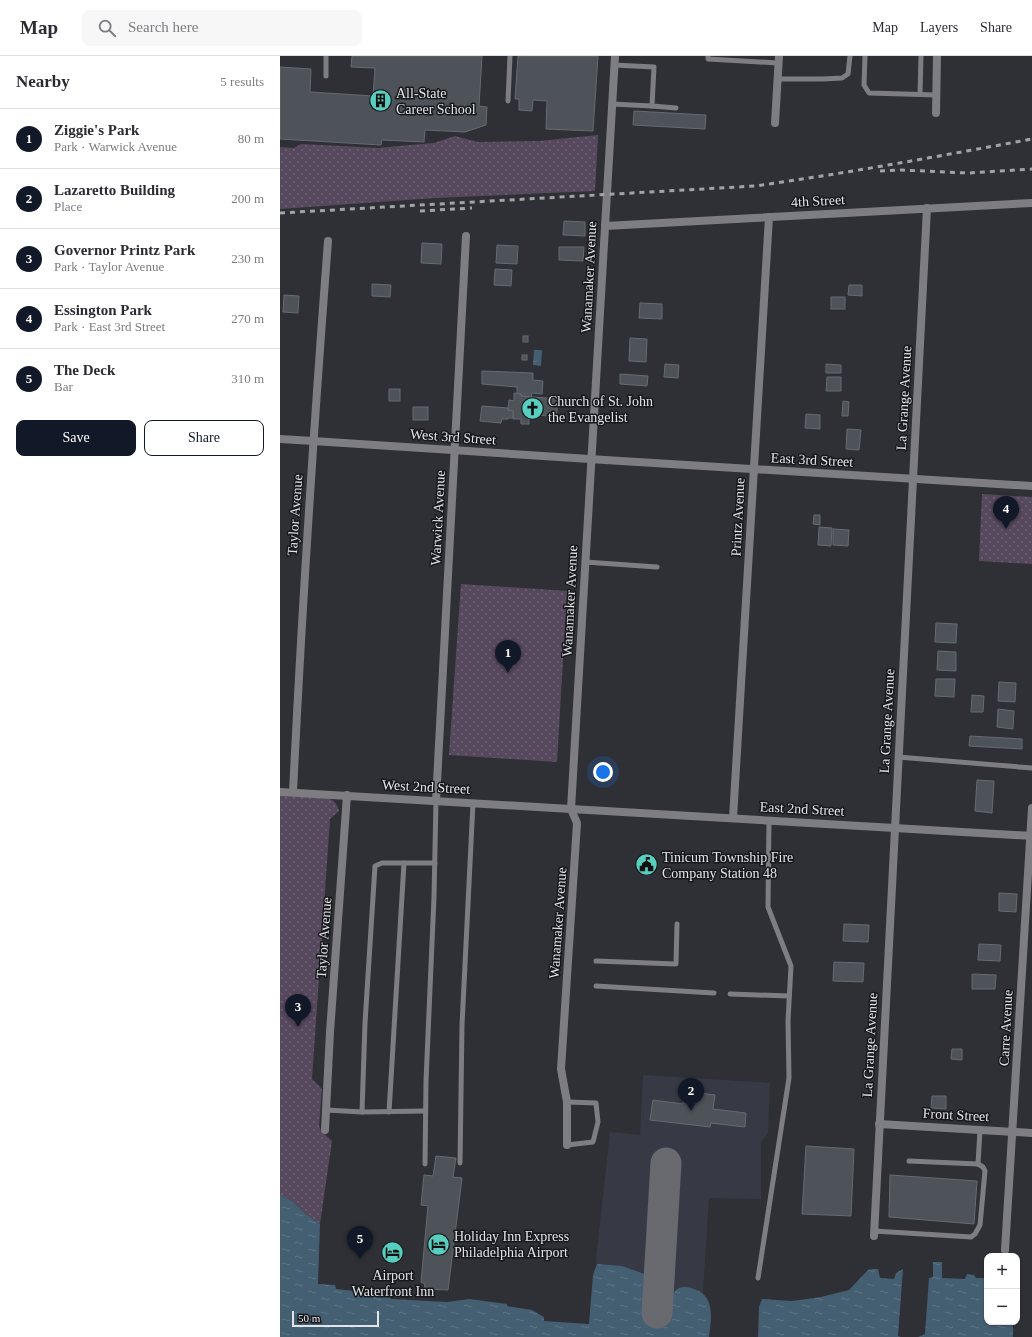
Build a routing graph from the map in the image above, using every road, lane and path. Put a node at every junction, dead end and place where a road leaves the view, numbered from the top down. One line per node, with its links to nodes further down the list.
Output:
1 (326, 56): 11 (lane)
2 (510, 56): 15 (lane)
3 (615, 56): 10 (street, Wanamaker Avenue)
4 (708, 56): 9 (lane)
5 (850, 56): 12 (lane)
6 (865, 56): 13 (lane)
7 (921, 56): 13 (lane)
8 (937, 56): 14 (street)
9 (778, 60): 12 (street)
10 (614, 65): 16 (street, Wanamaker Avenue); 17 (lane)
11 (326, 76)
12 (777, 79): 20 (street)
13 (920, 94): 14 (lane)
14 (937, 95): 19 (street)
15 (508, 101)
16 (612, 104): 17 (lane); 24 (street, Wanamaker Avenue)
17 (652, 106): 18 (lane)
18 (676, 108)
19 (936, 113)
20 (775, 123)
21 (1032, 203): 22 (street, 4th Street)
22 (927, 208): 23 (street, 4th Street); 32 (street, La Grange Avenue)
23 (769, 217): 24 (street, 4th Street); 31 (street, Printz Avenue)
24 (605, 226): 30 (street, Wanamaker Avenue)
25 (466, 236): 29 (street, Warwick Avenue)
26 (328, 240): 28 (street, Taylor Avenue)
27 (280, 440): 28 (street, West 3rd Street)
28 (313, 441): 29 (street, West 3rd Street); 39 (street, Taylor Avenue)
29 (454, 450): 30 (street, West 3rd Street); 41 (street, Warwick Avenue)
30 (591, 459): 31 (street, East 3rd Street); 34 (street, Wanamaker Avenue)
31 (754, 469): 32 (street, East 3rd Street); 45 (street, Printz Avenue)
32 (913, 479): 33 (street, East 3rd Street); 36 (street, La Grange Avenue)
33 (1032, 486)
34 (585, 562): 35 (lane); 43 (street, Wanamaker Avenue)
35 (657, 567)
36 (898, 757): 37 (lane); 47 (street, La Grange Avenue)
37 (1032, 768)
38 (280, 792): 39 (street, West 2nd Street)
39 (293, 792): 40 (street, West 2nd Street)
40 (347, 795): 41 (street, West 2nd Street); 58 (street, Taylor Avenue)
41 (436, 801): 42 (street, West 2nd Street); 50 (lane)
42 (473, 803): 43 (street, West 2nd Street); 69 (lane)
43 (571, 808): 45 (street, East 2nd Street); 57 (street, Wanamaker Avenue)
44 (1032, 808): 48 (street, Carre Avenue)
45 (733, 818): 46 (street, East 2nd Street)
46 (769, 820): 47 (street, East 2nd Street); 56 (lane)
47 (895, 828): 48 (street, East 2nd Street); 62 (street, La Grange Avenue)
48 (1031, 836): 65 (street, Carre Avenue)
49 (404, 863): 50 (lane); 60 (lane); 61 (lane)
50 (435, 863): 59 (lane)
51 (677, 924): 52 (lane)
52 (596, 961)
53 (596, 986): 54 (lane)
54 (714, 994)
55 (730, 994): 56 (lane)
56 (789, 996): 74 (lane)
57 (567, 1102): 67 (street, Wanamaker Avenue); 67 (lane)
58 (326, 1110): 60 (lane); 63 (street, Taylor Avenue)
59 (425, 1111): 61 (lane); 70 (lane)
60 (362, 1112): 61 (lane)
61 (389, 1112)
62 (879, 1124): 64 (street, Front Street); 72 (street, La Grange Avenue)
63 (325, 1130)
64 (980, 1130): 65 (street, Front Street); 71 (lane)
65 (1012, 1132): 66 (street, Front Street); 73 (street, Carre Avenue)
66 (1032, 1133)
67 (567, 1145)
68 (908, 1161): 71 (lane)
69 (460, 1163)
70 (425, 1164)
71 (978, 1164): 72 (lane)
72 (874, 1234)
73 (1005, 1250)
74 (758, 1278)

